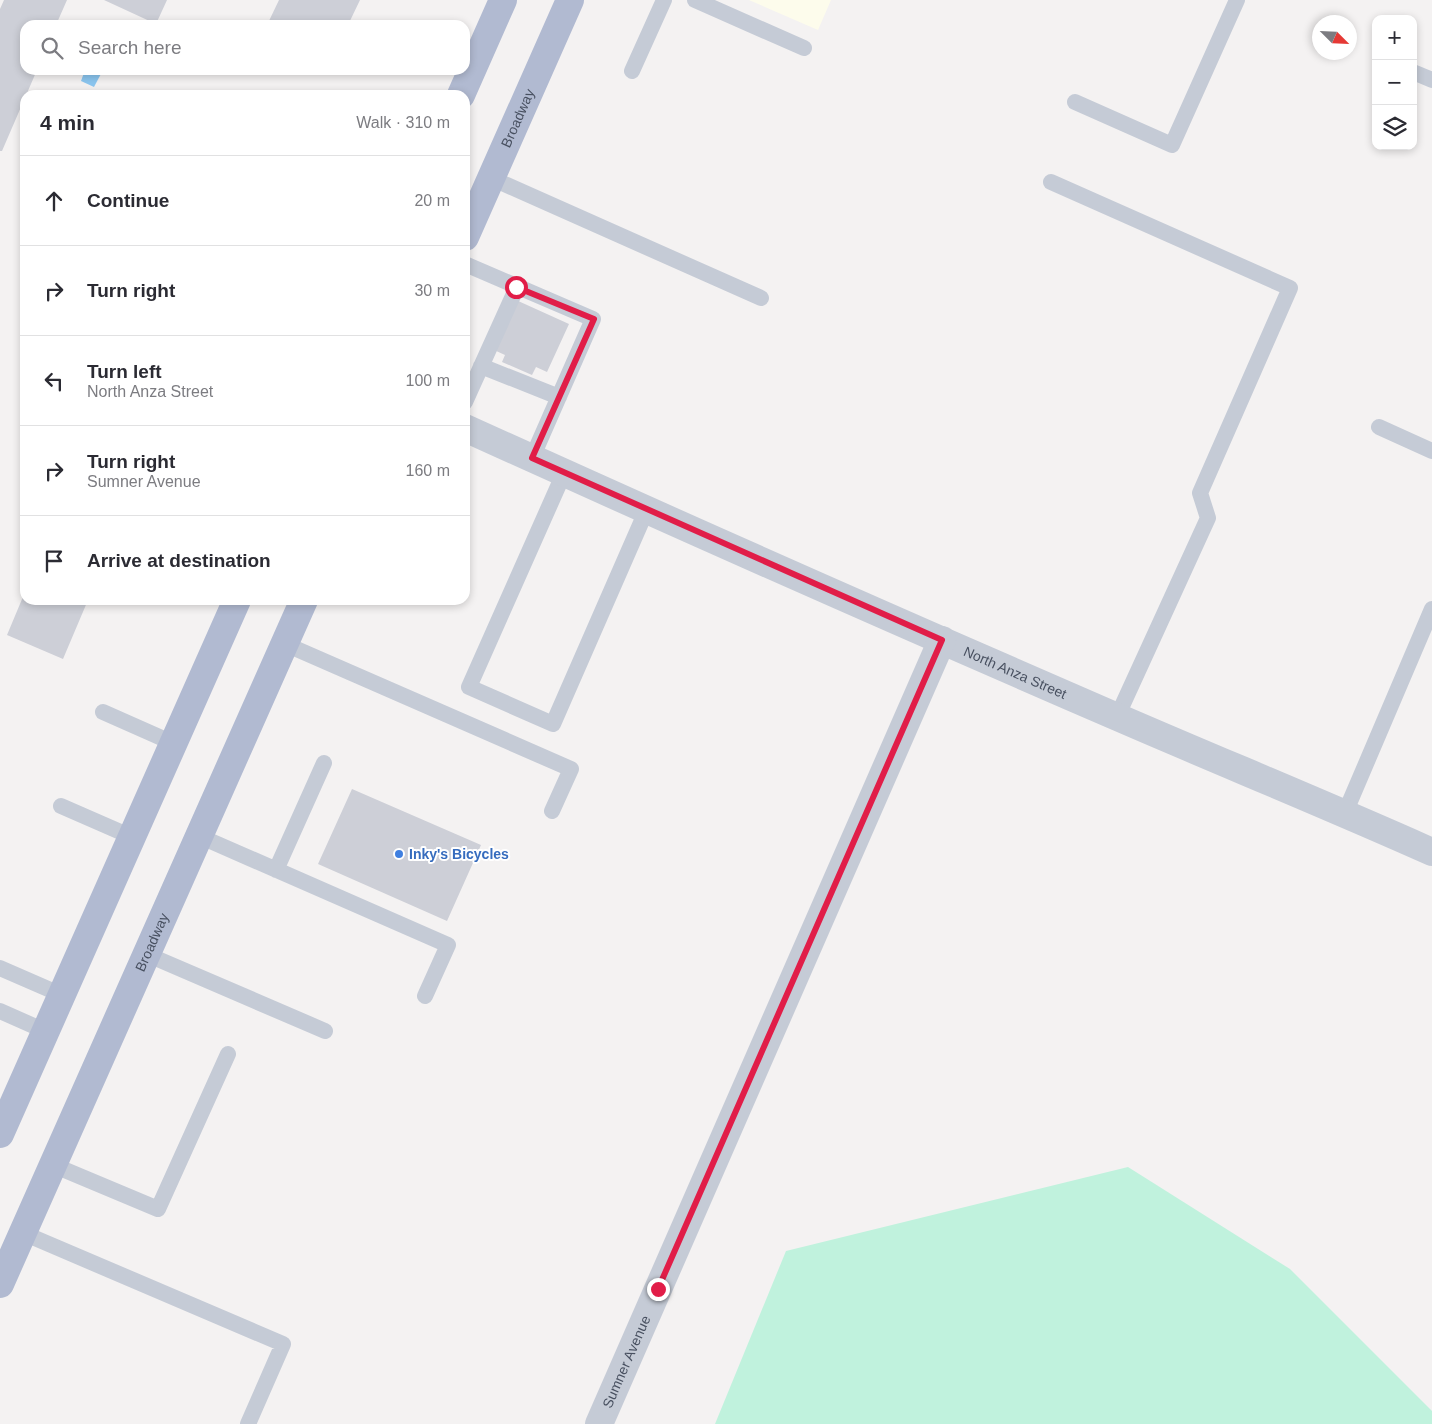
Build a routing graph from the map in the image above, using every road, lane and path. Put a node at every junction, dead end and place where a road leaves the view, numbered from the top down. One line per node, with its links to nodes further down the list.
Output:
1 (503, 0): 9 (main road)
2 (570, 0): 14 (main road, Broadway)
3 (664, 0): 7 (lane)
4 (695, 0): 6 (lane)
5 (1237, 0): 13 (lane)
6 (804, 48)
7 (632, 70)
8 (1417, 74): 11 (lane)
9 (470, 75)
10 (470, 75): 12 (main road)
11 (1432, 80)
12 (463, 90)
13 (1075, 102)
14 (491, 178): 16 (main road, Broadway); 19 (lane)
15 (1051, 182): 35 (lane)
16 (470, 226)
17 (470, 266): 18 (lane)
18 (516, 287): 20 (lane); 22 (lane)
19 (760, 298)
20 (481, 366): 21 (lane); 22 (lane)
21 (470, 391)
22 (559, 397): 26 (lane)
23 (1379, 427): 25 (lane)
24 (470, 430): 26 (street, North Anza Street)
25 (1432, 451)
26 (532, 458): 27 (street, North Anza Street)
27 (564, 473): 28 (street, North Anza Street); 28 (lane)
28 (647, 509): 32 (street, North Anza Street)
29 (235, 605): 36 (main road)
30 (302, 605): 33 (main road, Broadway)
31 (1432, 610): 40 (lane)
32 (942, 640): 35 (street, North Anza Street); 58 (street, Sumner Avenue)
33 (285, 644): 39 (lane); 41 (main road, Broadway)
34 (103, 712): 36 (lane)
35 (1118, 717): 40 (street, North Anza Street)
36 (173, 743): 42 (main road)
37 (324, 763): 44 (lane)
38 (62, 806): 42 (lane)
39 (552, 811)
40 (1346, 813): 43 (street, North Anza Street)
41 (199, 836): 44 (lane); 45 (main road, Broadway)
42 (132, 837): 47 (main road)
43 (1432, 852)
44 (276, 870): 48 (lane)
45 (146, 954): 51 (lane); 54 (main road, Broadway)
46 (0, 968): 47 (lane)
47 (62, 995): 50 (main road)
48 (425, 996)
49 (0, 1011): 50 (lane)
50 (45, 1031): 53 (main road)
51 (325, 1031)
52 (228, 1054): 54 (lane)
53 (0, 1134)
54 (53, 1164): 55 (main road, Broadway)
55 (23, 1233): 56 (main road, Broadway); 57 (lane)
56 (0, 1284)
57 (248, 1424)
58 (599, 1424)

